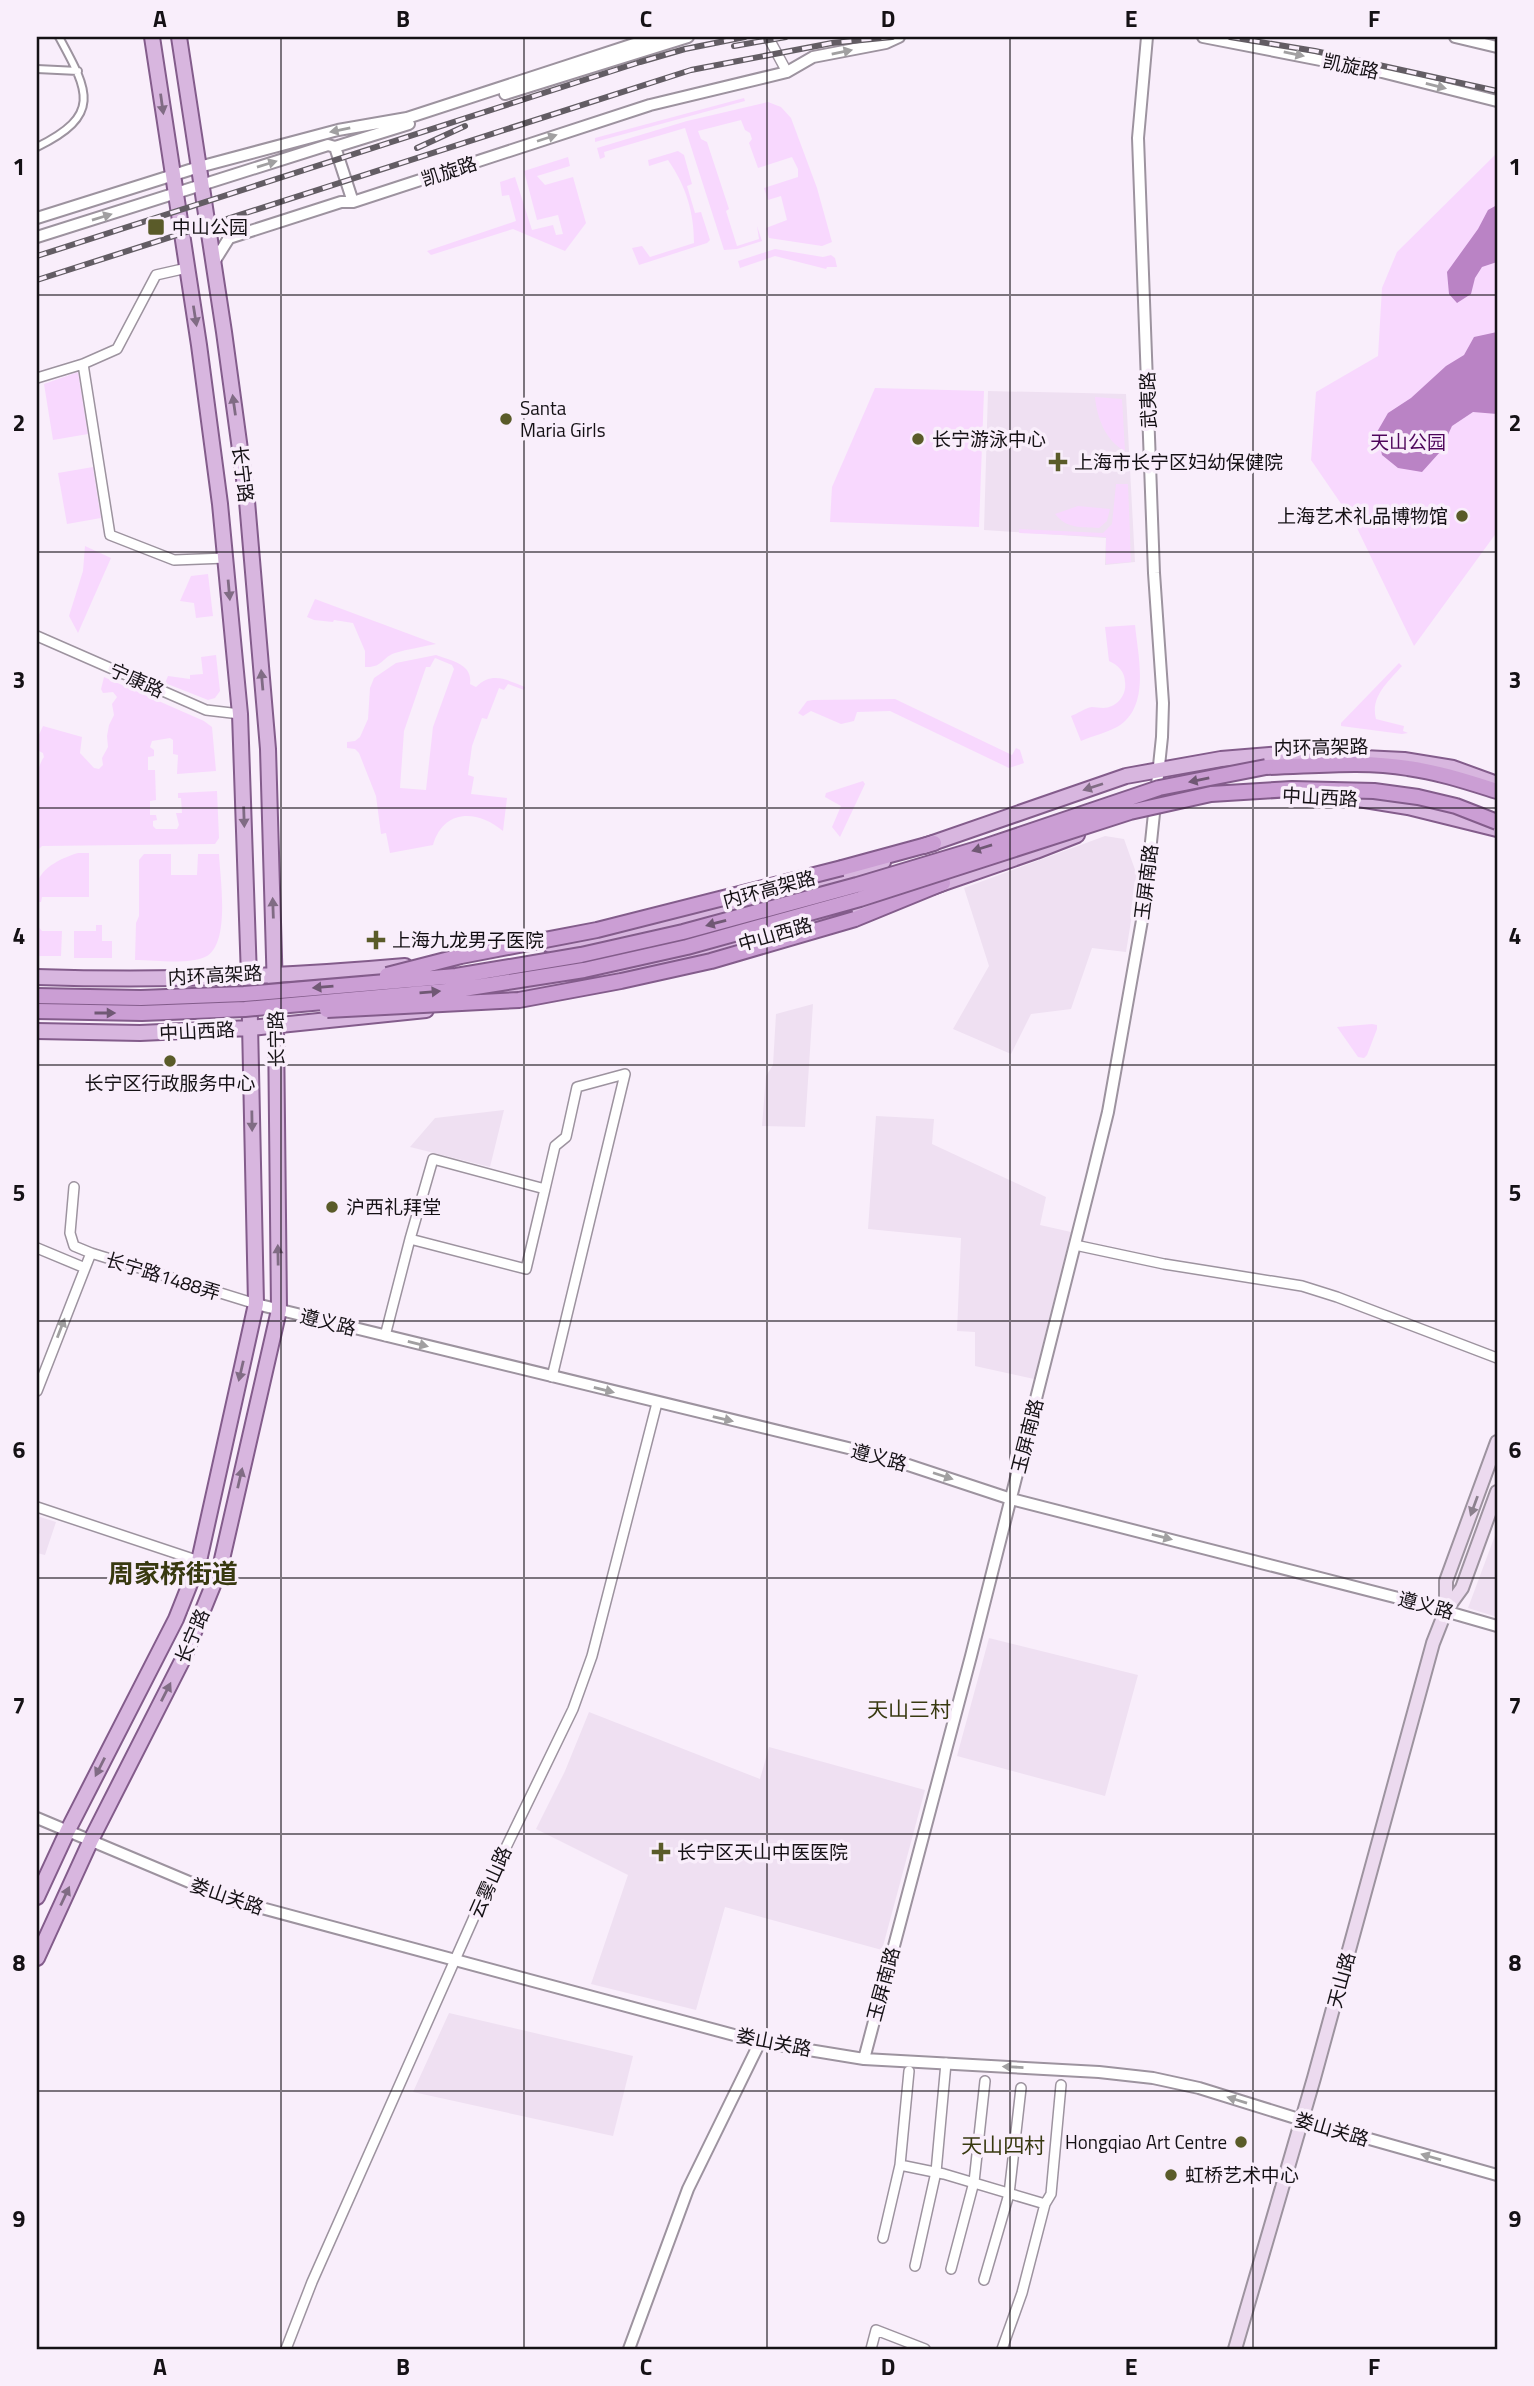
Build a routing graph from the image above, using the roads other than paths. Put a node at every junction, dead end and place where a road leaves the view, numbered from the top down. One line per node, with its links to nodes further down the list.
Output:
1 (59, 37): 13 (street)
2 (152, 37): 19 (main road, 长宁路, one-way to 19)
3 (179, 37): 18 (main road, 长宁路)
4 (663, 37): 18 (street, one-way to 18)
5 (688, 37): 17 (street)
6 (768, 37): 14 (street)
7 (899, 37): 14 (street, 凯旋路, one-way to 7)
8 (1147, 37): 32 (street, 武夷路)
9 (1203, 37): 15 (street, 凯旋路, one-way to 15)
10 (1455, 37): 11 (street)
11 (1497, 47)
12 (37, 69): 13 (street)
13 (78, 71): 16 (street)
14 (787, 72): 22 (street, 凯旋路, one-way to 14)
15 (1497, 101)
16 (37, 146)
17 (335, 147): 20 (street, one-way to 17); 22 (street)
18 (199, 167): 19 (street); 20 (main road, 长宁路)
19 (172, 176): 21 (main road, 长宁路); 23 (street)
20 (202, 186): 21 (street); 25 (main road, 长宁路)
21 (175, 194): 24 (street, one-way to 21); 26 (main road, 长宁路)
22 (353, 202): 25 (street, 凯旋路)
23 (37, 218)
24 (37, 237)
25 (214, 262): 40 (main road, 长宁路, one-way to 25)
26 (187, 268): 27 (street); 29 (main road, 长宁路, one-way to 29)
27 (83, 363): 28 (street); 29 (street)
28 (37, 378)
29 (226, 558): 31 (main road, 长宁路, one-way to 31)
30 (37, 636): 31 (street, 宁康路)
31 (240, 715): 42 (main road, 长宁路, one-way to 42)
32 (1158, 770): 33 (main road); 35 (street, 武夷路); 38 (main road, one-way to 38)
33 (1497, 784)
34 (1497, 792): 43 (highway, 内环高架路, one-way to 43, bridge)
35 (1155, 806): 37 (main road, 中山西路); 39 (main road, 中山西路); 53 (street, 玉屏南路)
36 (1497, 822): 45 (highway, 内环高架路, one-way to 36, bridge)
37 (1497, 829)
38 (934, 843): 40 (main road); 43 (highway, bridge)
39 (943, 883): 45 (highway, bridge); 47 (main road, 中山西路)
40 (275, 976): 42 (main road); 47 (main road, 长宁路)
41 (37, 977): 42 (main road)
42 (249, 977): 48 (main road, 长宁路)
43 (357, 985): 44 (highway, 内环高架路, one-way to 44, bridge)
44 (37, 996)
45 (245, 1009): 46 (highway, 内环高架路, one-way to 45, bridge)
46 (37, 1011)
47 (276, 1026): 48 (main road, 中山西路); 58 (main road, 长宁路, one-way to 47)
48 (250, 1028): 49 (main road, 中山西路); 57 (main road, 长宁路, one-way to 57)
49 (37, 1033)
50 (74, 1187): 55 (street)
51 (544, 1189): 52 (street); 52 (street); 61 (street)
52 (410, 1239): 59 (street)
53 (1075, 1245): 60 (street); 66 (street, 玉屏南路)
54 (37, 1248): 56 (street)
55 (91, 1253): 56 (street, 长宁路1488弄); 57 (street, 长宁路1488弄)
56 (85, 1268): 62 (street, 长宁路1488弄, one-way to 56)
57 (256, 1304): 58 (street, 遵义路); 68 (main road, 长宁路, one-way to 68)
58 (278, 1310): 59 (street, 遵义路); 73 (main road, 长宁路, one-way to 58)
59 (385, 1336): 61 (street, 遵义路, one-way to 61)
60 (1497, 1358)
61 (552, 1377): 63 (street, 遵义路, one-way to 63)
62 (37, 1391)
63 (657, 1403): 66 (street, 遵义路, one-way to 66); 76 (street, 云雾山路)
64 (1497, 1442): 69 (main road, 天山路, one-way to 69)
65 (1497, 1492): 69 (main road, 天山路)
66 (1011, 1499): 69 (street, 遵义路, one-way to 69); 78 (street, 玉屏南路)
67 (37, 1507): 68 (street)
68 (199, 1561): 72 (main road, 长宁路, one-way to 72)
69 (1446, 1610): 70 (street, 遵义路); 84 (main road, 天山路)
70 (1497, 1626)
71 (37, 1818): 72 (street, 娄山关路)
72 (68, 1830): 73 (street, 娄山关路); 74 (main road, 长宁路)
73 (91, 1840): 75 (main road, 长宁路, one-way to 73); 76 (street, 娄山关路)
74 (37, 1897)
75 (37, 1958)
76 (455, 1961): 77 (street, 娄山关路); 95 (street, 云雾山路)
77 (760, 2042): 78 (street, 娄山关路); 96 (street)
78 (864, 2059): 79 (street, 娄山关路)
79 (946, 2063): 84 (street, 娄山关路, one-way to 79); 86 (street)
80 (909, 2071): 85 (street)
81 (985, 2081): 88 (street)
82 (1061, 2085): 90 (street)
83 (1021, 2088): 89 (street)
84 (1302, 2120): 87 (street, 娄山关路, one-way to 84); 100 (main road, 天山路)
85 (900, 2165): 86 (street); 91 (street)
86 (936, 2172): 88 (street); 92 (street)
87 (1497, 2175)
88 (974, 2182): 89 (street); 93 (street)
89 (1009, 2194): 90 (street); 94 (street)
90 (1045, 2204): 99 (street)
91 (883, 2238)
92 (915, 2266)
93 (951, 2269)
94 (984, 2280)
95 (286, 2349)
96 (629, 2349)
97 (871, 2349): 98 (street)
98 (925, 2349)
99 (1002, 2349)
100 (1235, 2349)

